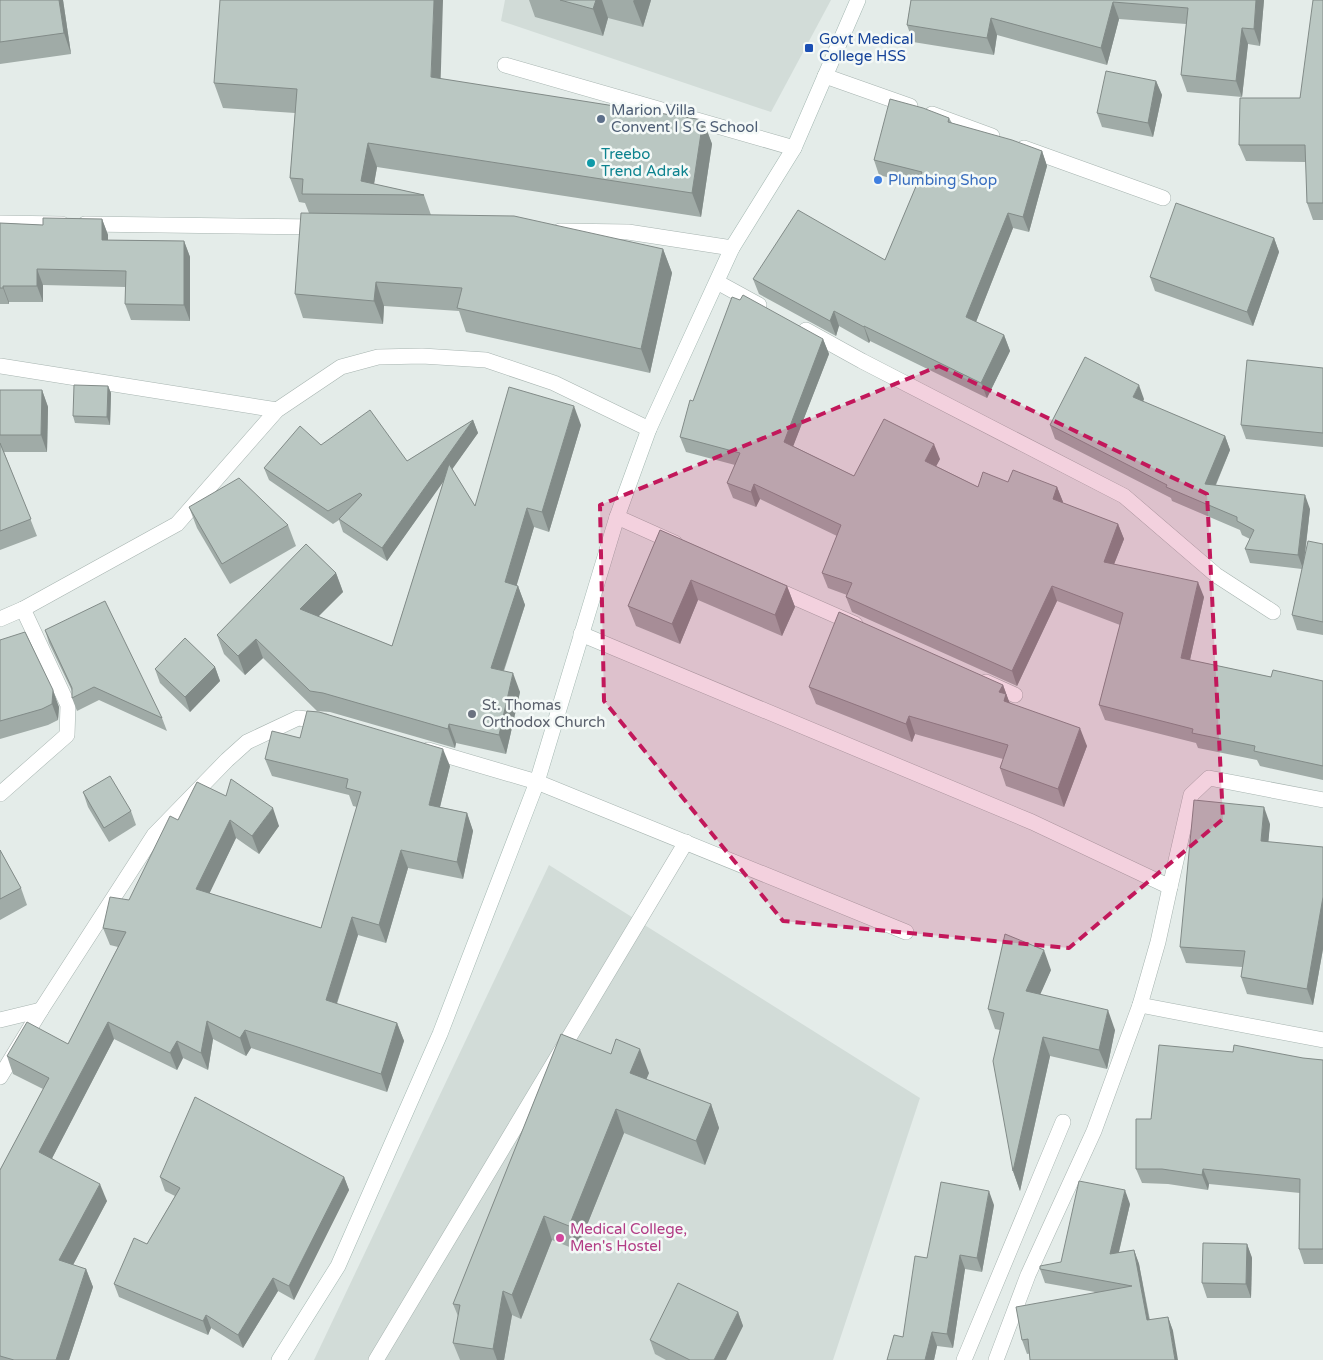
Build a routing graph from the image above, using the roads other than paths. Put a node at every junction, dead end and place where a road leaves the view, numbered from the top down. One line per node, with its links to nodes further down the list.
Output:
1 (858, 0): 3 (street)
2 (504, 66): 4 (street)
3 (825, 76): 4 (street); 5 (street)
4 (794, 148): 9 (street)
5 (1163, 198)
6 (0, 223): 7 (street)
7 (329, 227)
8 (548, 230): 9 (street)
9 (732, 248): 10 (street)
10 (717, 282): 11 (street); 15 (street)
11 (768, 310)
12 (794, 324): 20 (street)
13 (0, 366): 14 (street)
14 (277, 410): 15 (street); 19 (street)
15 (649, 429): 16 (street)
16 (617, 517): 17 (street); 23 (street)
17 (690, 550)
18 (762, 583): 22 (street)
19 (23, 609): 21 (street); 29 (street)
20 (1273, 612)
21 (0, 619)
22 (871, 631)
23 (581, 634): 28 (street); 32 (street)
24 (970, 675): 25 (street)
25 (1015, 695)
26 (337, 724): 35 (street)
27 (413, 746): 28 (street)
28 (537, 782): 31 (street); 40 (street)
29 (0, 794)
30 (1323, 800): 32 (street)
31 (686, 842): 33 (street); 41 (street)
32 (1170, 887): 34 (street)
33 (906, 932)
34 (1140, 1004): 37 (street); 43 (street)
35 (41, 1010): 36 (street); 38 (street)
36 (0, 1020)
37 (1323, 1040)
38 (0, 1077)
39 (1063, 1122): 42 (street)
40 (279, 1360)
41 (376, 1360)
42 (964, 1360)
43 (996, 1360)

